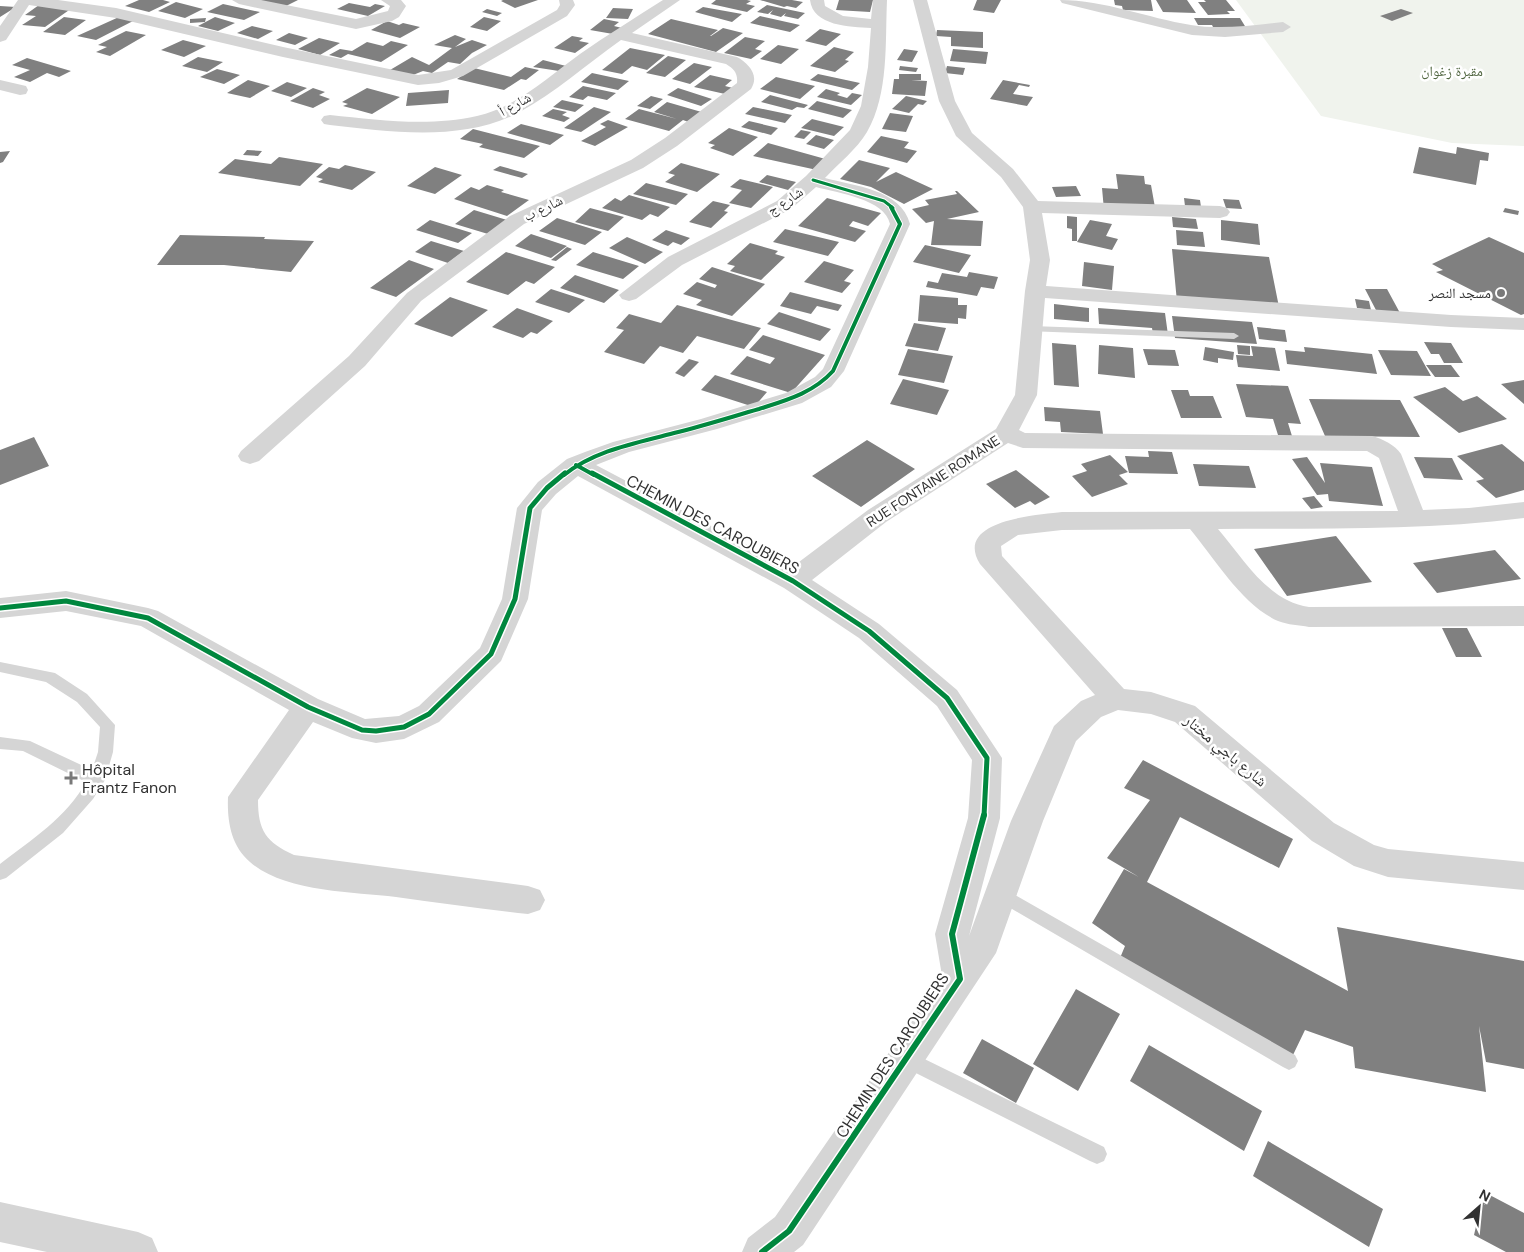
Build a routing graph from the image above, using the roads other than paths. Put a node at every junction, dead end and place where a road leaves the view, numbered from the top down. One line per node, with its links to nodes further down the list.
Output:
1 (27, 0): 4 (street); 13 (street)
2 (240, 0): 3 (street)
3 (388, 0)
4 (566, 0)
5 (673, 0): 12 (street, شارع أ)
6 (817, 0): 10 (street)
7 (880, 0): 10 (street, شارع ج)
8 (920, 0): 18 (street, RUE FONTAINE ROMANE)
9 (1066, 0): 11 (street)
10 (879, 24): 17 (street, شارع ج)
11 (1283, 27)
12 (618, 35): 16 (street, شارع أ); 26 (street, شارع ب)
13 (0, 37)
14 (0, 85): 15 (street)
15 (20, 90)
16 (330, 120)
17 (813, 180): 21 (street, شارع ج); 27 (street)
18 (1032, 207): 19 (street); 20 (street, RUE FONTAINE ROMANE)
19 (1220, 212)
20 (1035, 291): 22 (street); 23 (street, RUE FONTAINE ROMANE)
21 (629, 295)
22 (1524, 324)
23 (1031, 329): 24 (lane); 25 (street, RUE FONTAINE ROMANE)
24 (1234, 336)
25 (1005, 434): 29 (street); 31 (street, RUE FONTAINE ROMANE)
26 (250, 456)
27 (576, 465): 31 (street, CHEMIN DES CAROUBIERS); 36 (street)
28 (1524, 510): 29 (street)
29 (1414, 519): 30 (street)
30 (1197, 520): 33 (street); 35 (street)
31 (793, 581): 43 (street, CHEMIN DES CAROUBIERS)
32 (0, 608): 36 (street)
33 (1524, 616)
34 (0, 667): 38 (lane)
35 (1116, 699): 40 (street, شارع باجي مختار); 41 (street, شارع باجي مختار)
36 (308, 707): 42 (street)
37 (0, 743): 38 (lane)
38 (97, 780): 39 (lane)
39 (0, 873)
40 (1524, 876)
41 (1001, 894): 43 (street, شارع باجي مختار); 45 (lane)
42 (528, 900)
43 (960, 979): 44 (street, CHEMIN DES CAROUBIERS)
44 (906, 1059): 46 (lane); 49 (street, CHEMIN DES CAROUBIERS)
45 (1289, 1061)
46 (1097, 1154)
47 (0, 1222): 48 (street)
48 (138, 1252)
49 (762, 1252)

